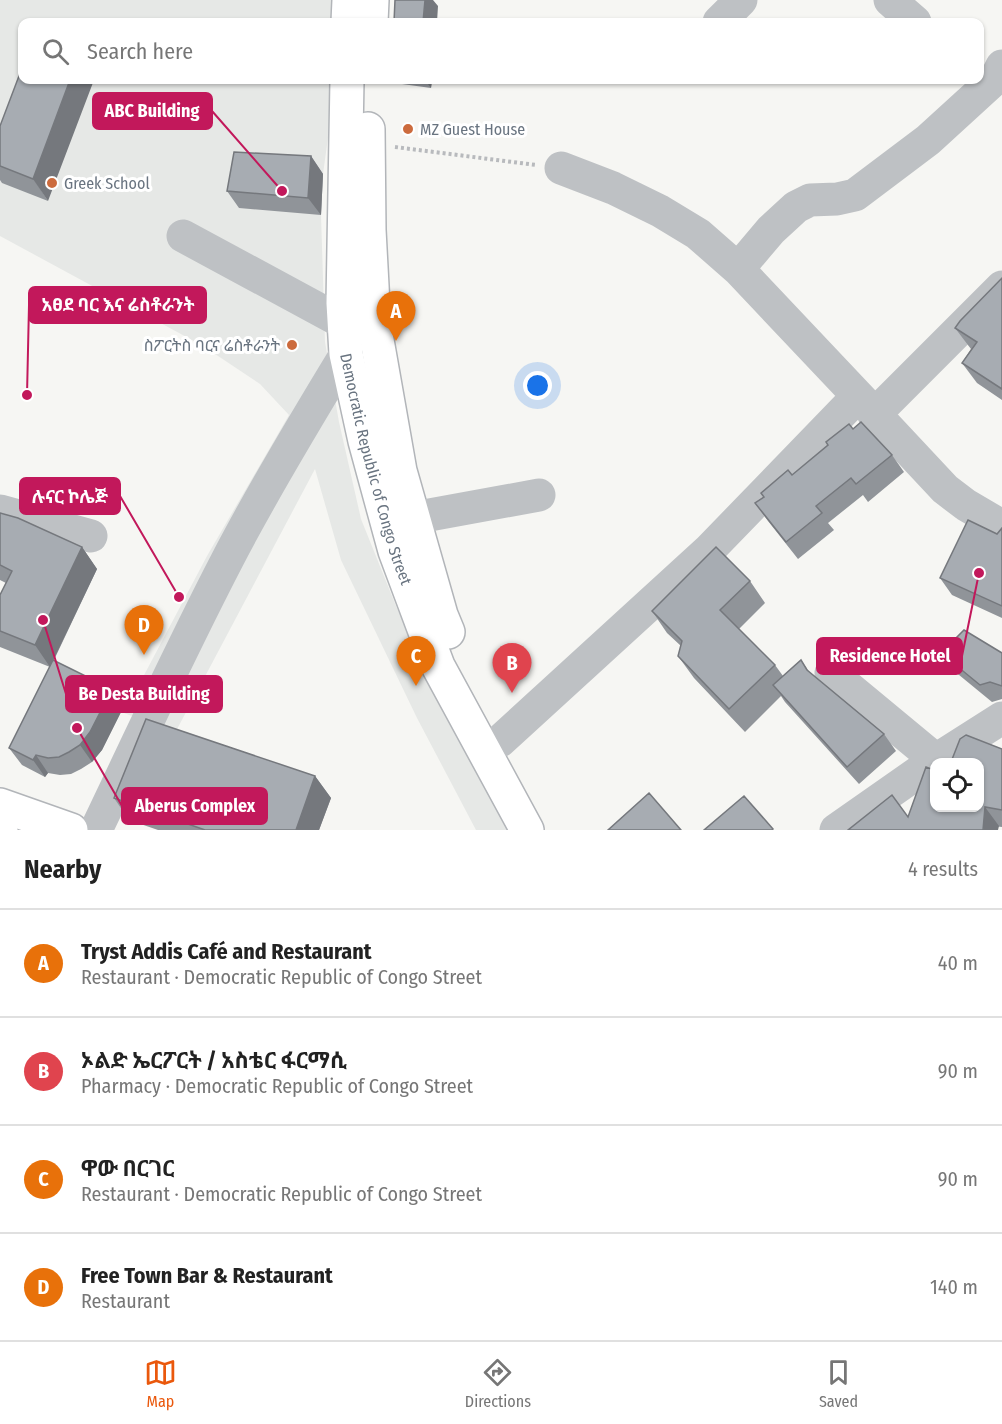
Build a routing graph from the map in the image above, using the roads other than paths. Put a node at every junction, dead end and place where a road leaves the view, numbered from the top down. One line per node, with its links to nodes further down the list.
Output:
1 (349, 0): 5 (main road)
2 (372, 0): 6 (main road)
3 (741, 0): 7 (street)
4 (890, 0): 8 (street)
5 (348, 18)
6 (371, 18)
7 (723, 18)
8 (910, 18)
9 (995, 75): 14 (street)
10 (347, 84): 16 (main road, Democratic Republic of Congo Street)
11 (368, 84): 16 (main road, Democratic Republic of Congo Street)
12 (561, 168): 14 (street)
13 (183, 236): 16 (street)
14 (738, 269): 17 (street)
15 (1002, 287): 17 (street)
16 (355, 333): 20 (main road, Democratic Republic of Congo Street); 31 (street); 32 (main road, Democratic Republic of Congo Street)
17 (866, 406): 21 (street); 25 (street)
18 (538, 495): 20 (street)
19 (0, 511): 22 (street)
20 (413, 518): 25 (main road, Democratic Republic of Congo Street)
21 (1002, 526)
22 (91, 536)
23 (831, 673): 26 (street)
24 (1002, 718): 27 (street)
25 (500, 741): 33 (main road, Democratic Republic of Congo Street)
26 (934, 758)
27 (939, 758)
28 (930, 764): 34 (street)
29 (0, 805): 30 (main road)
30 (71, 830)
31 (96, 830)
32 (527, 830)
33 (552, 830)
34 (836, 830)

